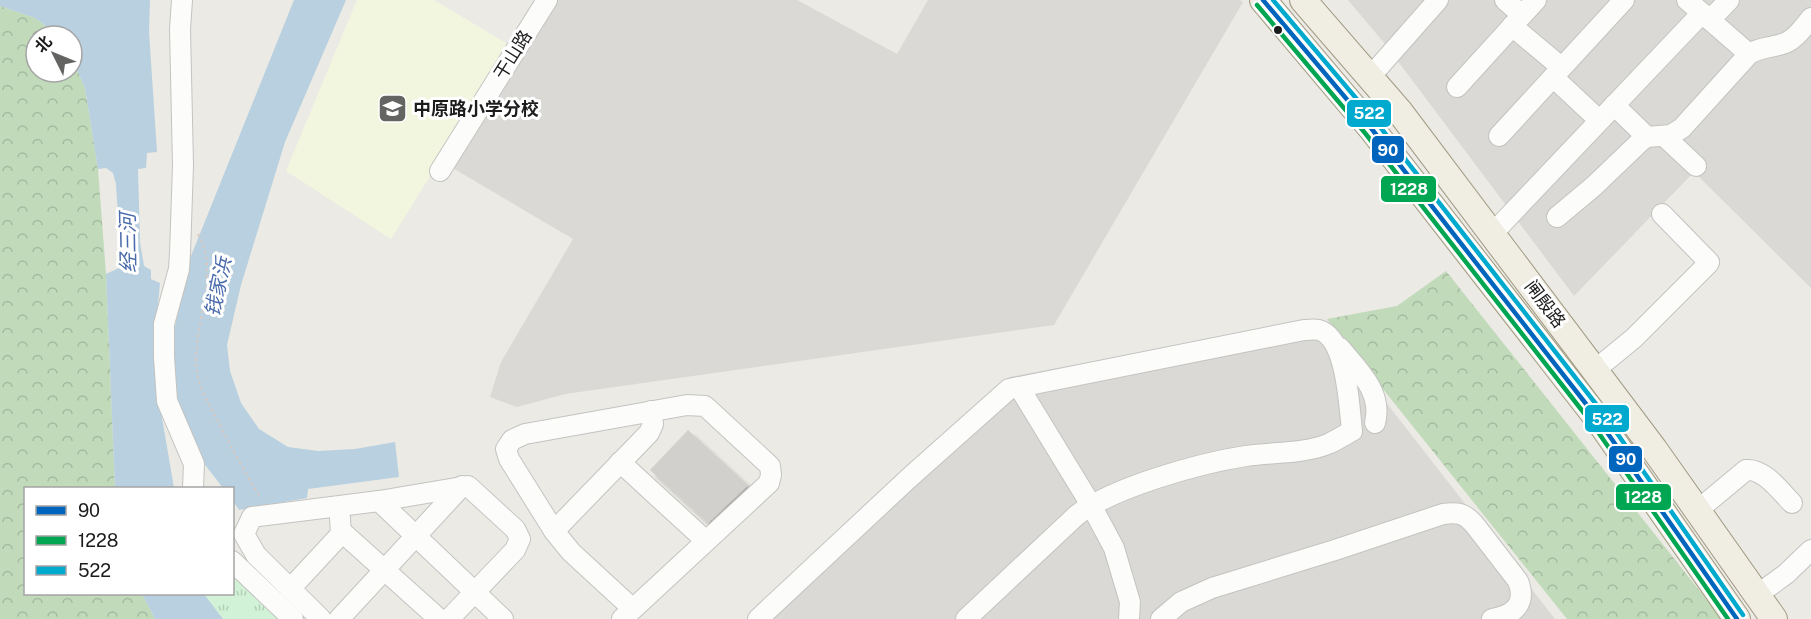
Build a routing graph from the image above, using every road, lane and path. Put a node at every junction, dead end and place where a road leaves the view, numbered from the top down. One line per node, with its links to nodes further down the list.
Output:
1 (182, 0): 35 (street)
2 (547, 0): 23 (street, 干山路)
3 (1263, 0): 64 (main road, 闸殷路)
4 (1303, 0): 16 (main road, 闸殷路)
5 (1438, 0): 16 (street)
6 (1504, 0): 13 (street)
7 (1536, 0): 13 (street)
8 (1624, 0): 15 (street)
9 (1687, 0): 11 (street)
10 (1729, 0): 11 (street)
11 (1706, 17): 14 (street); 18 (street)
12 (1811, 18): 14 (street)
13 (1517, 21): 15 (street); 17 (street)
14 (1749, 54): 21 (street)
15 (1557, 72): 19 (street); 20 (street)
16 (1370, 77): 27 (main road, 闸殷路)
17 (1457, 87)
18 (1614, 105): 19 (street); 21 (street)
19 (1599, 120): 27 (street)
20 (1499, 136)
21 (1656, 137): 22 (street); 25 (street)
22 (1696, 166)
23 (440, 171)
24 (1662, 214): 29 (street)
25 (1557, 217)
26 (197, 233): 41 (path)
27 (1492, 234): 29 (main road, 闸殷路)
28 (1332, 339): 30 (street); 32 (street); 38 (street)
29 (1595, 370): 40 (main road, 闸殷路)
30 (1019, 387): 38 (street); 59 (street)
31 (651, 411): 33 (street); 43 (street); 45 (street)
32 (1375, 423)
33 (620, 462): 43 (street); 45 (street)
34 (462, 486): 36 (street); 44 (street); 50 (street)
35 (193, 487)
36 (379, 501): 39 (street); 44 (street)
37 (1792, 503): 40 (street)
38 (1090, 505): 60 (street); 61 (street)
39 (337, 506): 41 (street); 42 (street)
40 (1698, 510): 51 (main road, 闸殷路)
41 (270, 514): 49 (street)
42 (341, 531): 48 (street); 49 (street)
43 (554, 531): 52 (street)
44 (417, 537): 48 (street); 50 (street)
45 (706, 541): 52 (street)
46 (1811, 550): 51 (street)
47 (234, 563): 53 (street)
48 (385, 570): 55 (street); 56 (street)
49 (290, 589): 54 (street)
50 (475, 593): 57 (street); 58 (street)
51 (1757, 595): 65 (main road, 闸殷路)
52 (627, 614)
53 (293, 619)
54 (321, 619)
55 (339, 619)
56 (439, 619)
57 (449, 619)
58 (503, 619)
59 (758, 619)
60 (966, 619)
61 (1129, 619)
62 (1161, 619): 63 (street)
63 (1492, 619)
64 (1737, 619)
65 (1774, 619)

